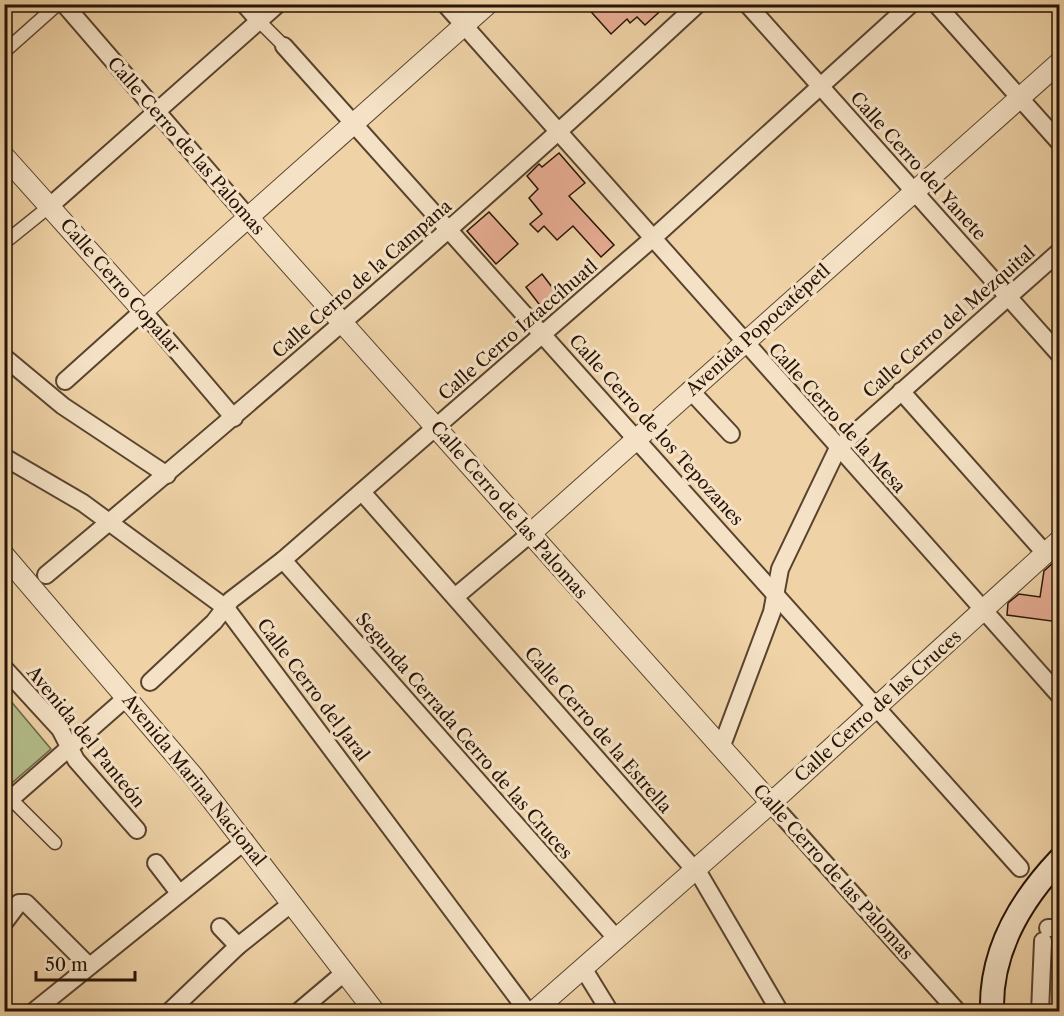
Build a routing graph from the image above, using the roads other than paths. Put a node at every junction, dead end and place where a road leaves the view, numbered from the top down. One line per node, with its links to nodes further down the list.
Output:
1 (58, 4): 14 (street)
2 (64, 4): 18 (street, Calle Cerro de las Palomas)
3 (244, 4): 11 (street)
4 (278, 4): 11 (street)
5 (445, 4): 12 (street, Calle Cerro de la Mesa)
6 (488, 4): 12 (street)
7 (698, 4): 20 (street, Calle Cerro de la Campana)
8 (747, 4): 16 (street, Calle Cerro del Yanete)
9 (911, 4): 16 (street, Calle Cerro Iztaccíhuatl)
10 (936, 4): 17 (street)
11 (259, 21): 13 (street, Calle Cerro de los Tepozanes); 18 (street)
12 (463, 26): 19 (street); 20 (street, Calle Cerro de la Mesa)
13 (284, 46): 19 (street, Calle Cerro de los Tepozanes)
14 (4, 52)
15 (1059, 62): 17 (street, Avenida Popocatépetl)
16 (822, 87): 23 (street, Calle Cerro del Yanete); 27 (street, Calle Cerro Iztaccíhuatl)
17 (1018, 98): 21 (street); 23 (street, Avenida Popocatépetl)
18 (157, 113): 24 (street); 25 (street, Calle Cerro de las Palomas)
19 (352, 123): 25 (street); 26 (street, Calle Cerro de los Tepozanes)
20 (558, 134): 26 (street, Calle Cerro de la Campana); 27 (street, Calle Cerro de la Mesa)
21 (1059, 144)
22 (4, 156): 24 (street, Calle Cerro Copalar)
23 (915, 191): 30 (street, Calle Cerro del Yanete); 34 (street, Avenida Popocatépetl)
24 (50, 206): 28 (street); 31 (street, Calle Cerro Copalar)
25 (247, 216): 31 (street); 32 (street, Calle Cerro de las Palomas)
26 (448, 228): 32 (street, Calle Cerro de la Campana); 33 (street, Calle Cerro de los Tepozanes)
27 (652, 239): 33 (street, Calle Cerro Iztaccíhuatl); 34 (street, Calle Cerro de la Mesa)
28 (4, 243)
29 (1059, 251): 30 (street, Calle Cerro del Mezquital)
30 (1008, 296): 35 (street, Calle Cerro del Yanete); 39 (street, Calle Cerro del Mezquital)
31 (143, 311): 37 (street); 41 (street, Calle Cerro Copalar)
32 (343, 322): 41 (street, Calle Cerro de la Campana); 42 (street, Calle Cerro de las Palomas)
33 (543, 333): 42 (street, Calle Cerro Iztaccíhuatl); 44 (street, Calle Cerro de los Tepozanes)
34 (744, 344): 38 (street, Avenida Popocatépetl); 45 (street, Calle Cerro de la Mesa)
35 (1059, 355)
36 (4, 357): 40 (street)
37 (65, 381): 40 (street)
38 (690, 390): 43 (street); 44 (street, Avenida Popocatépetl)
39 (901, 391): 45 (street, Calle Cerro del Mezquital); 51 (street)
40 (49, 395): 47 (street)
41 (234, 418): 47 (street, Calle Cerro de la Campana)
42 (437, 427): 48 (street, Calle Cerro Iztaccíhuatl); 50 (street, Calle Cerro de las Palomas)
43 (731, 434)
44 (638, 439): 50 (street, Avenida Popocatépetl); 55 (street, Calle Cerro de los Tepozanes)
45 (838, 448): 55 (street, Calle Cerro del Mezquital); 58 (street, Calle Cerro de la Mesa)
46 (4, 457): 49 (street, Calle Cerro del Jaral)
47 (167, 475): 49 (street, Calle Cerro de la Campana)
48 (362, 492): 53 (street, Calle Cerro Iztaccíhuatl); 56 (street, Calle Cerro de la Estrella)
49 (108, 522): 54 (street, Calle Cerro de la Campana); 57 (street, Calle Cerro del Jaral)
50 (530, 534): 56 (street, Avenida Popocatépetl); 65 (street, Calle Cerro de las Palomas)
51 (1052, 547): 58 (street, Calle Cerro de las Cruces)
52 (4, 555): 62 (street, Avenida Marina Nacional)
53 (283, 560): 57 (street, Calle Cerro Iztaccíhuatl); 80 (street, Segunda Cerrada Cerro de las Cruces)
54 (46, 574)
55 (774, 592): 63 (street, Calle Cerro de los Tepozanes); 65 (street, Calle Cerro del Mezquital)
56 (455, 597): 74 (street, Calle Cerro de la Estrella)
57 (226, 608): 60 (street, Calle Cerro Iztaccíhuatl); 89 (street, Calle Cerro del Jaral)
58 (984, 611): 61 (street, Calle Cerro de la Mesa); 63 (street, Calle Cerro de las Cruces)
59 (4, 668): 64 (street, Avenida del Panteón)
60 (150, 681)
61 (1059, 696)
62 (128, 698): 64 (street); 69 (street, Avenida Marina Nacional)
63 (876, 706): 67 (street, Calle Cerro de las Cruces); 73 (street, Calle Cerro de los Tepozanes)
64 (68, 747): 66 (street); 68 (street, Avenida del Panteón)
65 (721, 748): 67 (street, Calle Cerro de las Palomas)
66 (8, 802): 70 (street)
67 (771, 803): 74 (street, Calle Cerro de las Cruces); 93 (street, Calle Cerro de las Palomas)
68 (137, 830)
69 (245, 841): 75 (street); 76 (street, Avenida Marina Nacional)
70 (55, 843)
71 (1059, 859): 94 (main road)
72 (156, 863): 75 (street)
73 (1020, 868)
74 (695, 870): 80 (street, Calle Cerro de las Cruces); 92 (street, Calle Cerro de la Estrella)
75 (179, 893): 82 (street)
76 (292, 903): 81 (street); 84 (street, Avenida Marina Nacional)
77 (4, 923): 82 (street)
78 (220, 927): 81 (street)
79 (1050, 932): 95 (street)
80 (616, 938): 83 (street, Calle Cerro de las Cruces)
81 (238, 946): 86 (street)
82 (89, 966): 85 (street)
83 (583, 968): 90 (street, Calle Cerro de las Cruces); 91 (street)
84 (344, 973): 87 (street); 88 (street, Avenida Marina Nacional)
85 (33, 1011)
86 (169, 1011)
87 (298, 1011)
88 (375, 1011)
89 (528, 1011)
90 (533, 1011)
91 (610, 1011)
92 (780, 1011)
93 (958, 1011)
94 (992, 1011)
95 (1040, 1011)

